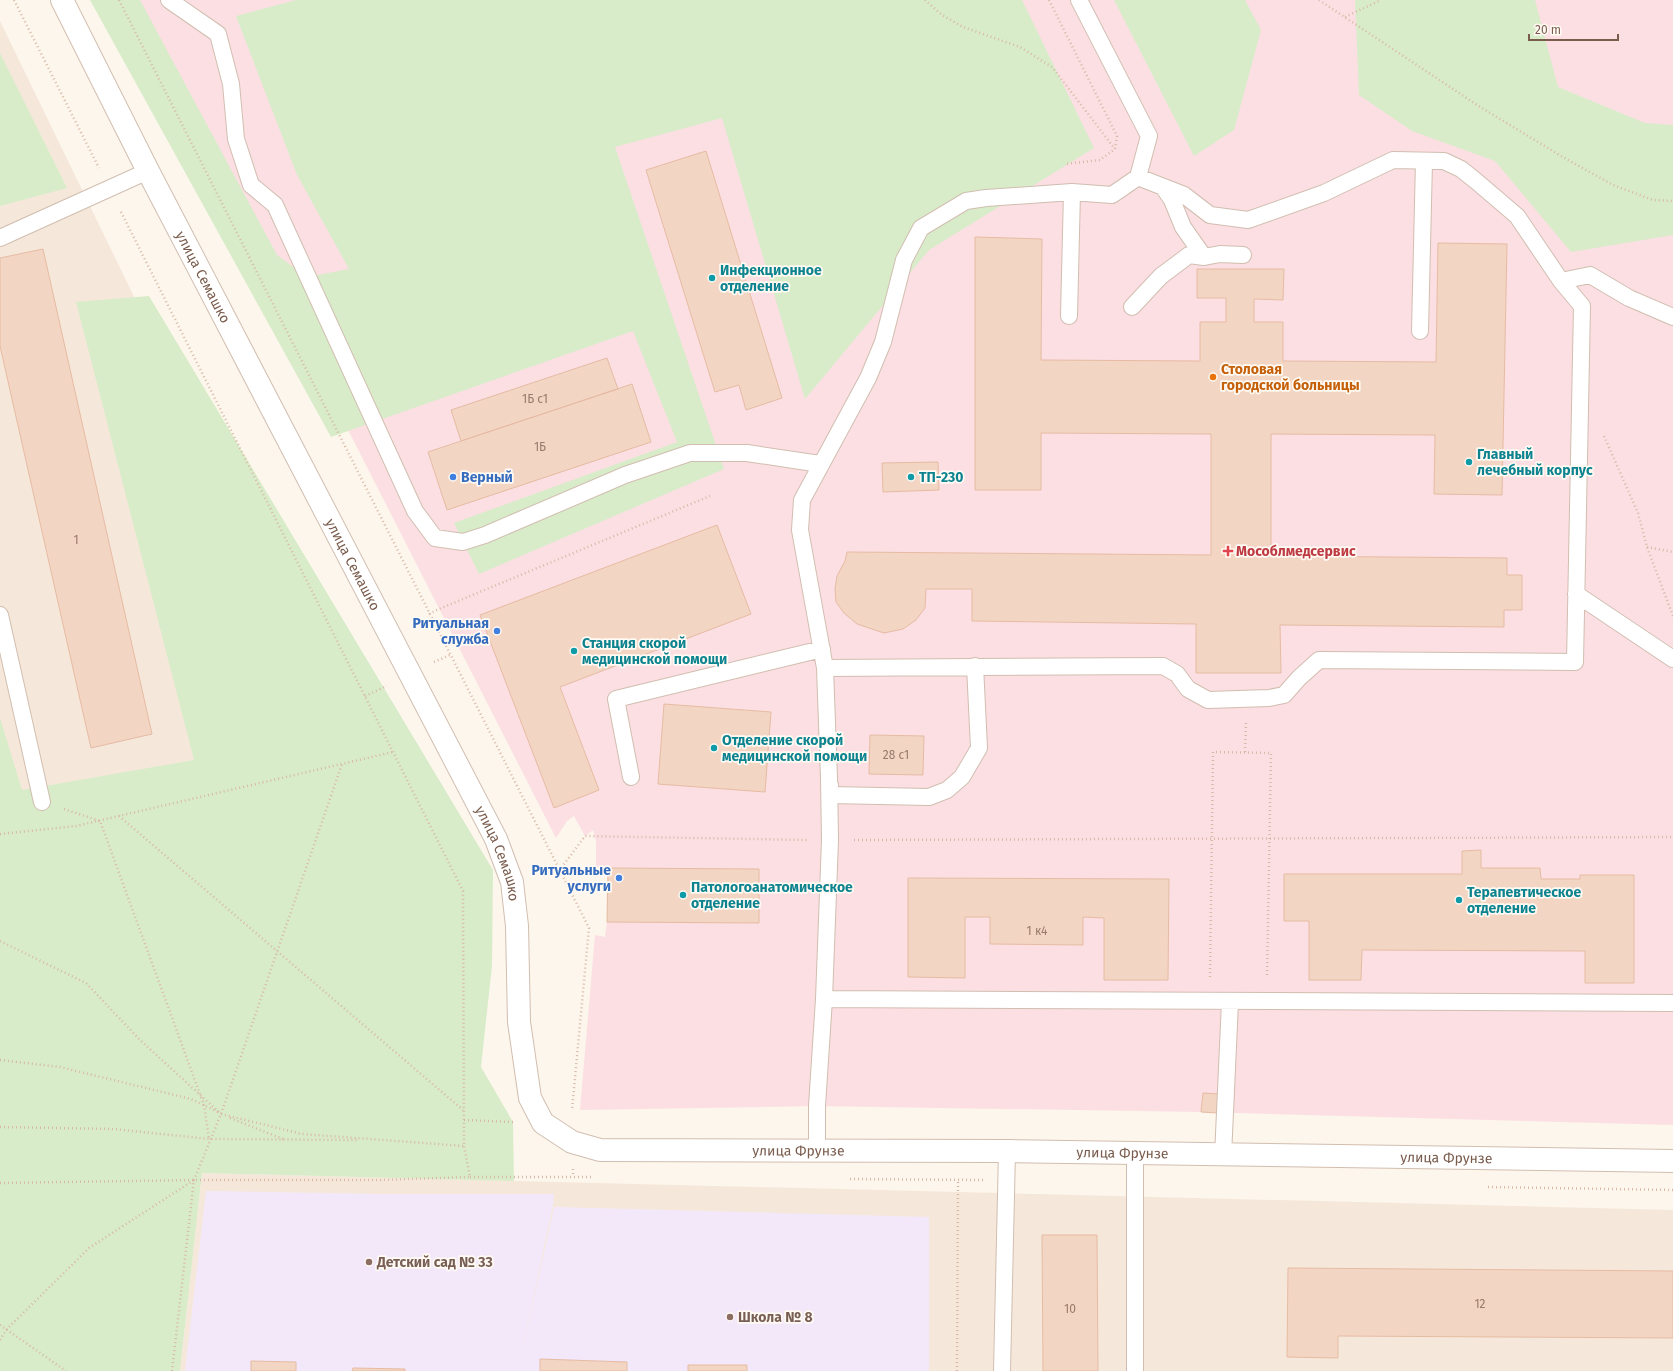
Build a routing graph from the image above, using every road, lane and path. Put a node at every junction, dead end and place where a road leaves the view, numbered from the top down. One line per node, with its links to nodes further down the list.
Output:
1 (14, 0): 17 (path)
2 (62, 0): 14 (street, улица Семашко)
3 (119, 0): 35 (path)
4 (169, 0): 29 (lane)
5 (925, 0): 11 (path)
6 (1049, 0): 11 (path)
7 (1079, 0): 15 (lane)
8 (1318, 0): 10 (path)
9 (1381, 0): 10 (path)
10 (1345, 17): 19 (path)
11 (1115, 149): 13 (path)
12 (1424, 161): 16 (lane); 23 (lane); 27 (lane)
13 (1066, 164)
14 (148, 171): 17 (lane); 73 (street, улица Семашко)
15 (1138, 177): 16 (lane); 18 (lane)
16 (1164, 187): 22 (lane)
17 (109, 188): 20 (lane); 42 (path)
18 (1072, 192): 25 (lane); 29 (lane)
19 (1673, 201)
20 (0, 238)
21 (1243, 255): 22 (lane)
22 (1204, 257): 24 (lane)
23 (1561, 281): 26 (lane); 28 (lane)
24 (1132, 307)
25 (1068, 316)
26 (1673, 317)
27 (1420, 331)
28 (1581, 413): 31 (path); 33 (lane)
29 (820, 464): 37 (lane)
30 (710, 496): 35 (path)
31 (1647, 547): 32 (path); 36 (path)
32 (1673, 552)
33 (1576, 594): 38 (lane); 41 (lane)
34 (0, 614): 47 (lane)
35 (430, 614): 55 (path)
36 (1673, 616)
37 (822, 649): 40 (lane); 45 (lane)
38 (1673, 659)
39 (975, 666): 40 (lane); 41 (lane); 46 (lane)
40 (825, 668): 46 (lane)
41 (1247, 699): 43 (path)
42 (393, 752): 44 (path); 66 (path)
43 (1246, 752): 52 (path); 53 (path)
44 (342, 764): 48 (path); 57 (path)
45 (631, 777)
46 (829, 778): 54 (lane)
47 (42, 802): 49 (path)
48 (119, 816): 49 (path); 57 (path)
49 (100, 821): 50 (path); 64 (path)
50 (0, 834)
51 (1673, 837): 53 (path)
52 (1212, 838): 53 (path); 54 (path); 59 (path)
53 (1269, 838): 61 (path)
54 (830, 840): 55 (path); 58 (lane)
55 (559, 871): 68 (path)
56 (0, 942): 64 (path)
57 (277, 952): 66 (path); 67 (path)
58 (824, 999): 59 (lane); 75 (lane)
59 (1210, 1001): 60 (lane)
60 (1230, 1002): 61 (lane); 78 (lane)
61 (1267, 1002): 62 (lane)
62 (1673, 1004)
63 (0, 1060): 65 (path)
64 (200, 1095): 65 (path); 67 (path)
65 (204, 1105): 67 (path); 71 (path)
66 (463, 1110): 74 (path)
67 (222, 1114): 70 (path); 71 (path); 72 (path)
68 (572, 1117)
69 (0, 1127): 71 (path)
70 (284, 1139): 71 (path); 72 (path)
71 (210, 1140): 84 (path)
72 (381, 1140): 74 (path)
73 (572, 1142): 75 (street, улица Фрунзе)
74 (464, 1146): 80 (path)
75 (817, 1151): 76 (street, улица Фрунзе)
76 (1007, 1151): 77 (street, улица Фрунзе); 83 (lane)
77 (1135, 1154): 78 (street, улица Фрунзе); 96 (lane)
78 (1223, 1156): 79 (street, улица Фрунзе)
79 (1673, 1161)
80 (470, 1177): 81 (path); 84 (path)
81 (597, 1177)
82 (848, 1179): 85 (path)
83 (1007, 1179): 85 (path); 95 (lane)
84 (194, 1180): 86 (path); 90 (path); 93 (path)
85 (958, 1180): 94 (path)
86 (0, 1183)
87 (1483, 1187): 88 (path)
88 (1673, 1190)
89 (0, 1325): 90 (path)
90 (6, 1330): 91 (path); 92 (path)
91 (0, 1340)
92 (66, 1371)
93 (172, 1371)
94 (957, 1371)
95 (1002, 1371)
96 (1135, 1371)

